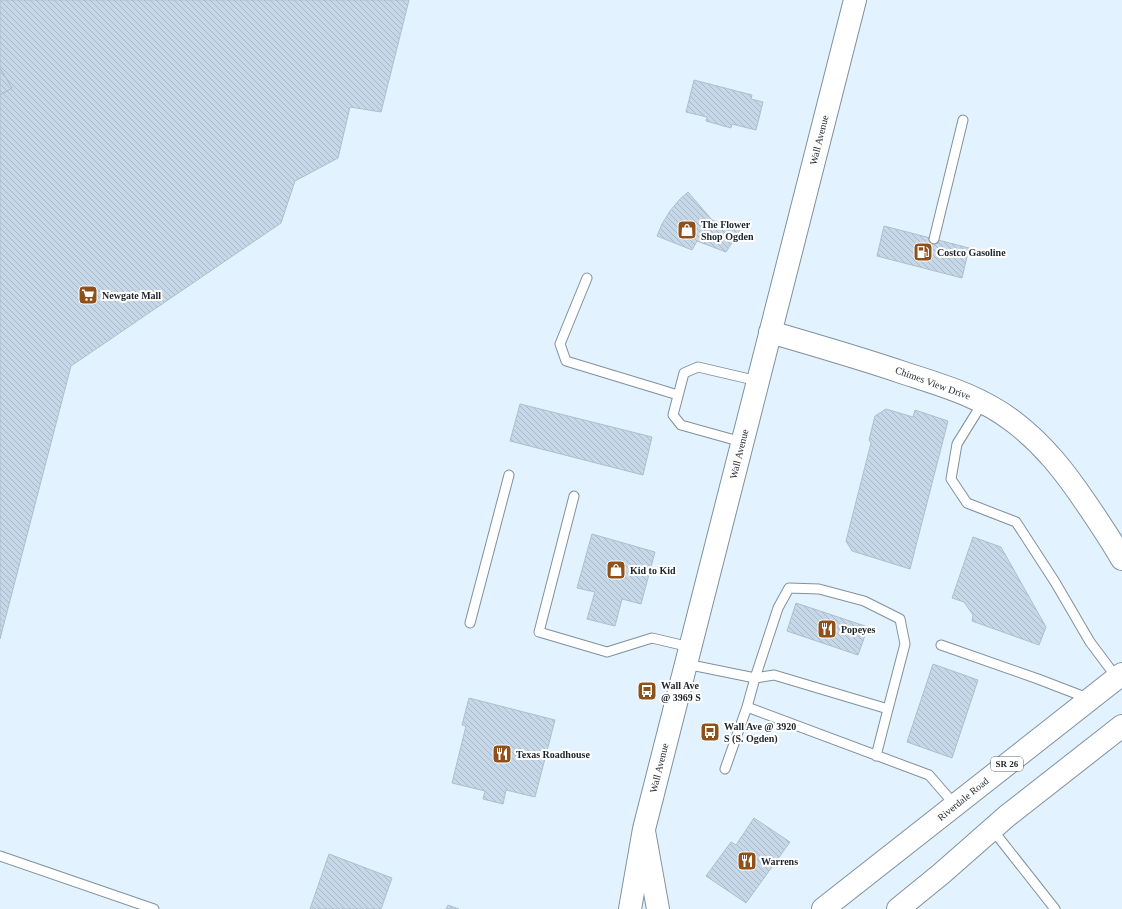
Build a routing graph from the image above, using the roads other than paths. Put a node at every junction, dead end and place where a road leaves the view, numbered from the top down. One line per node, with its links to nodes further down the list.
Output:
1 (855, 0): 5 (main road, Wall Avenue)
2 (963, 120): 3 (lane)
3 (934, 238)
4 (587, 278): 7 (lane)
5 (770, 332): 6 (main road, Wall Avenue); 8 (main road, Chimes View Drive)
6 (758, 381): 7 (lane); 9 (main road, Wall Avenue)
7 (678, 395): 9 (lane)
8 (983, 402): 12 (main road, Chimes View Drive); 16 (lane)
9 (742, 442): 15 (main road, Wall Avenue)
10 (509, 475): 13 (lane)
11 (574, 496): 15 (lane)
12 (1122, 559)
13 (470, 623)
14 (941, 645): 18 (lane)
15 (688, 655): 17 (lane); 26 (main road, Wall Avenue)
16 (1120, 676): 18 (main road, Riverdale Road / SR 26)
17 (755, 678): 19 (lane); 20 (lane); 20 (lane)
18 (1090, 699): 24 (main road, Riverdale Road / SR 26)
19 (746, 707): 22 (lane); 23 (lane)
20 (888, 709): 22 (lane)
21 (1122, 726): 25 (main road)
22 (876, 756): 24 (lane)
23 (725, 769)
24 (955, 805): 31 (main road, Riverdale Road / SR 26)
25 (992, 829): 32 (main road); 33 (lane)
26 (644, 831): 29 (main road, Wall Avenue); 30 (main road)
27 (0, 856): 28 (lane)
28 (154, 909)
29 (630, 909)
30 (658, 909)
31 (823, 909)
32 (898, 909)
33 (1055, 909)

